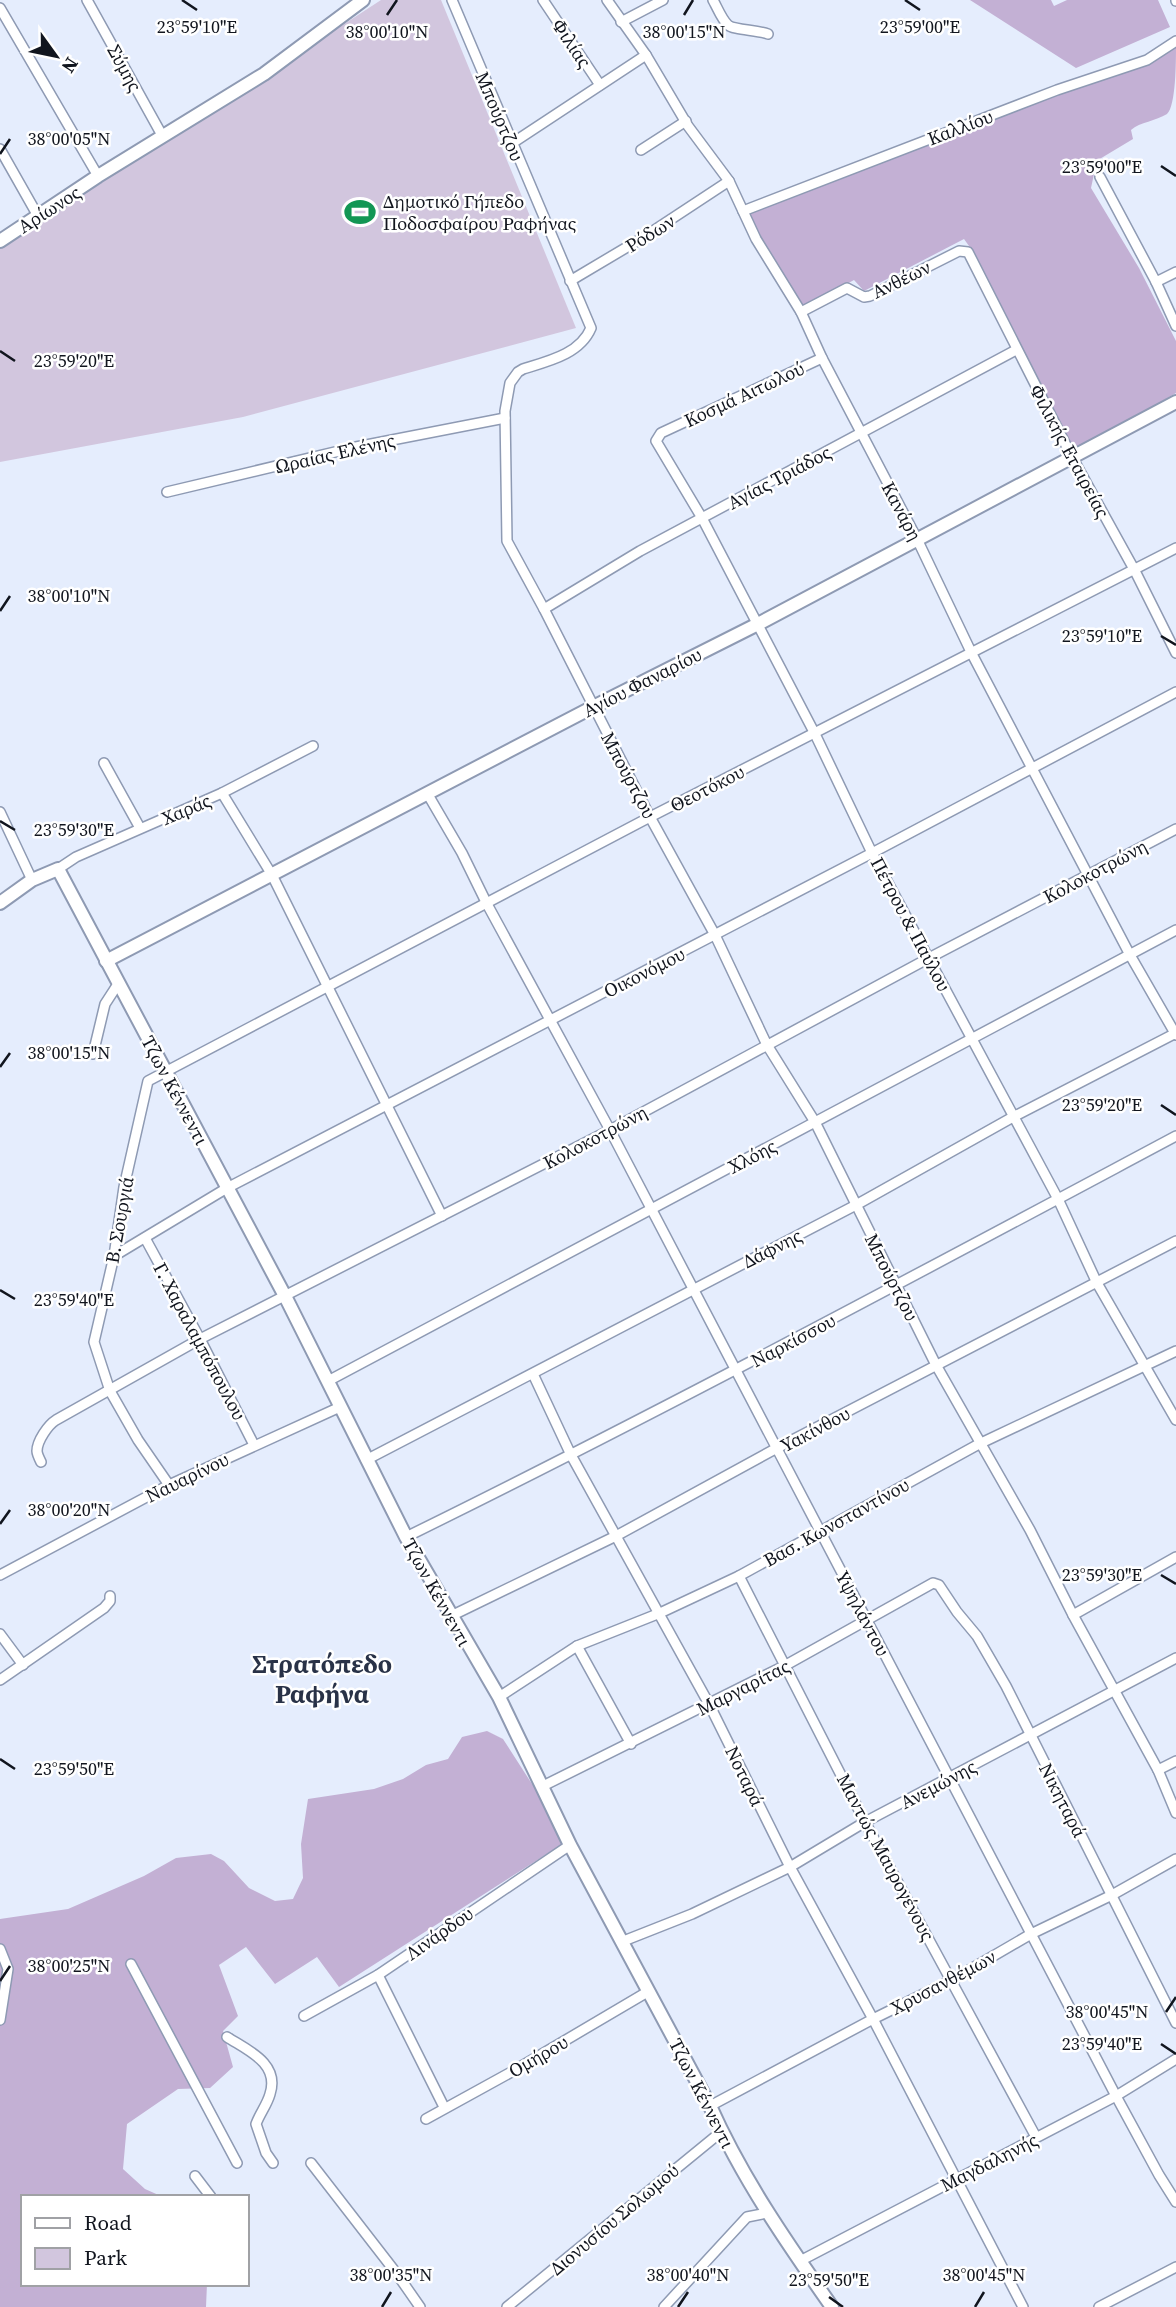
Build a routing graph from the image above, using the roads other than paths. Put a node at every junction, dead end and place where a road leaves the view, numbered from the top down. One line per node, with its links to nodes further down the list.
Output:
1 (87, 0): 15 (street, Σύμης)
2 (363, 0): 15 (street, Αρίωνος)
3 (452, 0): 16 (street, Μπούρτζου)
4 (543, 0): 13 (street, Φιλίας)
5 (607, 0): 9 (street, Κανάρη)
6 (663, 0): 9 (street)
7 (713, 0): 10 (street)
8 (0, 8): 19 (street)
9 (621, 22): 12 (street, Κανάρη)
10 (768, 34)
11 (1176, 41): 22 (street, Καλλίου)
12 (646, 55): 13 (street); 14 (street, Κανάρη)
13 (600, 85): 16 (street)
14 (686, 121): 18 (street); 21 (street, Κανάρη)
15 (163, 137): 19 (street, Αρίωνος)
16 (511, 144): 27 (street, Μπούρτζου)
17 (0, 149): 23 (street)
18 (641, 150)
19 (99, 176): 23 (street, Αρίωνος)
20 (1100, 177): 28 (street)
21 (729, 181): 22 (street, Κανάρη); 27 (street, Ρόδων)
22 (743, 211): 29 (street, Κανάρη)
23 (38, 216): 24 (street, Αρίωνος)
24 (0, 242)
25 (965, 251): 29 (street, Ανθέων); 31 (street, Φιλικής Εταιρείας)
26 (1176, 272): 28 (street)
27 (570, 281): 34 (street, Μπούρτζου)
28 (1156, 282): 30 (street)
29 (801, 312): 32 (street, Κανάρη)
30 (1176, 326)
31 (1016, 350): 36 (street, Αγίας Τριάδος); 37 (street, Φιλικής Εταιρείας)
32 (822, 358): 35 (street, Κοσμά Αιτωλού); 36 (street, Κανάρη)
33 (1176, 402): 37 (street, Αγίου Φαναρίου)
34 (505, 418): 38 (street, Ωραίας Ελένης); 43 (street, Μπούρτζου)
35 (666, 430): 39 (street, Πέτρου & Παύλου)
36 (861, 434): 39 (street, Αγίας Τριάδος); 40 (street, Κανάρη)
37 (1072, 457): 40 (street, Αγίου Φαναρίου); 42 (street, Φιλικής Εταιρείας)
38 (167, 492)
39 (702, 517): 43 (street, Αγίας Τριάδος); 44 (street, Πέτρου & Παύλου)
40 (917, 539): 44 (street, Αγίου Φαναρίου); 46 (street, Κανάρη)
41 (1176, 548): 42 (street, Θεοτόκου)
42 (1135, 570): 45 (street, Φιλικής Εταιρείας); 46 (street, Θεοτόκου)
43 (544, 609): 48 (street, Μπούρτζου)
44 (758, 624): 48 (street, Αγίου Φαναρίου); 49 (street, Πέτρου & Παύλου)
45 (1176, 653)
46 (972, 654): 49 (street, Θεοτόκου); 52 (street, Κανάρη)
47 (1176, 692): 52 (street, Οικονόμου)
48 (593, 707): 54 (street, Αγίου Φαναρίου); 56 (street, Μπούρτζου)
49 (815, 734): 56 (street, Θεοτόκου); 59 (street, Πέτρου & Παύλου)
50 (313, 746): 53 (street, Χαράς)
51 (104, 763): 57 (street)
52 (1033, 768): 59 (street, Οικονόμου); 61 (street, Κανάρη)
53 (222, 793): 57 (street, Χαράς); 62 (street)
54 (427, 793): 62 (street, Αγίου Φαναρίου); 65 (street, Υψηλάντου)
55 (0, 812): 63 (street)
56 (650, 817): 65 (street, Θεοτόκου); 67 (street, Μπούρτζου)
57 (140, 828): 60 (street, Χαράς)
58 (1176, 829): 61 (street, Κολοκοτρώνη)
59 (872, 853): 67 (street, Οικονόμου); 69 (street, Πέτρου & Παύλου)
60 (58, 869): 63 (street); 70 (street, Τζων Κέννεντι)
61 (1088, 874): 68 (street, Κανάρη); 69 (street, Κολοκοτρώνη)
62 (272, 875): 70 (street, Αγίου Φαναρίου); 72 (street)
63 (32, 880): 64 (street)
64 (0, 903)
65 (487, 904): 72 (street, Θεοτόκου); 73 (street, Υψηλάντου)
66 (1176, 930): 68 (street, Χλόης)
67 (715, 935): 73 (street, Οικονόμου); 76 (street, Μπούρτζου)
68 (1130, 955): 74 (street, Κανάρη); 75 (street, Χλόης)
69 (929, 958): 75 (street, Πέτρου & Παύλου); 76 (street, Κολοκοτρώνη)
70 (106, 961): 71 (street, Τζων Κέννεντι)
71 (118, 984): 77 (street); 78 (street, Τζων Κέννεντι)
72 (329, 986): 78 (street, Θεοτόκου); 79 (street)
73 (551, 1020): 79 (street, Οικονόμου); 82 (street, Υψηλάντου)
74 (1176, 1034): 80 (street, Δάφνης)
75 (972, 1039): 80 (street, Πέτρου & Παύλου); 81 (street, Χλόης)
76 (767, 1045): 81 (street, Μπούρτζου); 82 (street, Κολοκοτρώνη)
77 (93, 1054)
78 (165, 1070): 84 (street, Τζων Κέννεντι); 91 (street, Β. Σουργιά)
79 (388, 1104): 84 (street, Οικονόμου); 88 (street)
80 (1013, 1117): 85 (street, Πέτρου & Παύλου); 86 (street, Δάφνης)
81 (815, 1122): 86 (street, Μπούρτζου); 87 (street, Χλόης)
82 (610, 1130): 87 (street, Υψηλάντου); 88 (street, Κολοκοτρώνη)
83 (1176, 1136): 85 (street, Ναρκίσσου)
84 (226, 1188): 89 (street, Οικονόμου); 95 (street, Τζων Κέννεντι)
85 (1058, 1199): 92 (street, Πέτρου & Παύλου); 93 (street, Ναρκίσσου)
86 (856, 1205): 93 (street, Μπούρτζου); 94 (street, Δάφνης)
87 (652, 1209): 94 (street, Υψηλάντου); 102 (street, Χλόης)
88 (443, 1216): 95 (street, Κολοκοτρώνη)
89 (145, 1238): 91 (street, Οικονόμου); 96 (street, Γ. Χαραλαμπόπουλου)
90 (1176, 1241): 92 (street, Υακίνθου)
91 (114, 1255): 103 (street, Β. Σουργιά)
92 (1097, 1283): 98 (street, Υακίνθου); 99 (street, Πέτρου & Παύλου)
93 (895, 1286): 98 (street, Μπούρτζου); 100 (street, Ναρκίσσου)
94 (693, 1288): 100 (street, Υψηλάντου); 101 (street, Δάφνης)
95 (286, 1298): 96 (street, Κολοκοτρώνη); 102 (street, Τζων Κέννεντι)
96 (200, 1339): 103 (street, Κολοκοτρώνη); 107 (street, Γ. Χαραλαμπόπουλου)
97 (1176, 1351): 99 (street, Βασ. Κωνσταντίνου)
98 (936, 1365): 106 (street, Μπούρτζου); 108 (street, Υακίνθου)
99 (1145, 1366): 105 (street, Πέτρου & Παύλου); 106 (street, Βασ. Κωνσταντίνου)
100 (736, 1370): 108 (street, Υψηλάντου); 109 (street, Ναρκίσσου)
101 (533, 1374): 109 (street, Νοταρά); 110 (street, Δάφνης)
102 (328, 1381): 104 (street, Τζων Κέννεντι)
103 (110, 1391): 111 (street, Κολοκοτρώνη); 112 (street, Β. Σουργιά)
104 (340, 1407): 107 (street, Ναυαρίνου); 110 (street, Τζων Κέννεντι)
105 (1176, 1420)
106 (979, 1444): 113 (street, Βασ. Κωνσταντίνου); 123 (street)
107 (254, 1445): 112 (street, Ναυαρίνου)
108 (777, 1448): 113 (street, Υψηλάντου); 114 (street, Υακίνθου)
109 (572, 1455): 114 (street, Νοταρά); 115 (street, Ναρκίσσου)
110 (366, 1460): 115 (street, Τζων Κέννεντι)
111 (41, 1462)
112 (169, 1485): 117 (street, Ναυαρίνου)
113 (820, 1531): 118 (street, Βασ. Κωνσταντίνου); 124 (street, Υψηλάντου)
114 (616, 1536): 121 (street, Νοταρά); 122 (street, Υακίνθου)
115 (406, 1537): 122 (street, Τζων Κέννεντι)
116 (1176, 1557): 123 (street)
117 (0, 1575)
118 (739, 1576): 121 (street, Βασ. Κωνσταντίνου); 129 (street, Μαντώς Μαυρογένους)
119 (939, 1585): 124 (street, Μαργαρίτας); 134 (street, Νικηταρά)
120 (110, 1596): 128 (street)
121 (660, 1613): 126 (street, Βασ. Κωνσταντίνου); 133 (street, Νοταρά)
122 (453, 1615): 132 (street, Τζων Κέννεντι)
123 (1073, 1615): 131 (street)
124 (867, 1620): 129 (street, Μαργαρίτας); 138 (street, Υψηλάντου)
125 (0, 1634): 128 (street)
126 (577, 1646): 132 (street, Βασ. Κωνσταντίνου); 135 (street)
127 (1176, 1658): 131 (street, Ανεμώνης)
128 (23, 1665): 130 (street)
129 (786, 1665): 133 (street, Μαργαρίτας); 141 (street, Μαντώς Μαυρογένους)
130 (0, 1680)
131 (1115, 1691): 134 (street, Ανεμώνης); 137 (street)
132 (499, 1698): 139 (street, Τζων Κέννεντι)
133 (709, 1704): 135 (street, Μαργαρίτας); 144 (street, Νοταρά)
134 (1031, 1736): 138 (street, Ανεμώνης); 145 (street, Νικηταρά)
135 (631, 1744): 139 (street, Μαργαρίτας)
136 (1176, 1761): 137 (street)
137 (1157, 1770): 140 (street)
138 (949, 1778): 141 (street, Ανεμώνης); 146 (street, Υψηλάντου)
139 (543, 1786): 142 (street, Τζων Κέννεντι)
140 (1176, 1812)
141 (865, 1822): 144 (street, Ανεμώνης); 151 (street, Μαντώς Μαυρογένους)
142 (570, 1845): 147 (street, Τζων Κέννεντι); 150 (street, Λινάρδου)
143 (1176, 1859): 145 (street, Χρυσανθέμων)
144 (790, 1867): 147 (street, Ανεμώνης); 154 (street, Νοταρά)
145 (1112, 1895): 146 (street, Χρυσανθέμων); 156 (street, Νικηταρά)
146 (1031, 1934): 151 (street, Χρυσανθέμων); 159 (street, Υψηλάντου)
147 (621, 1942): 152 (street, Τζων Κέννεντι)
148 (0, 1948): 155 (street)
149 (131, 1964): 165 (street)
150 (378, 1975): 153 (street, Λινάρδου); 161 (street)
151 (952, 1980): 154 (street, Χρυσανθέμων); 164 (street, Μαντώς Μαυρογένους)
152 (649, 1991): 160 (street, Τζων Κέννεντι); 161 (street, Ομήρου)
153 (304, 2016)
154 (873, 2019): 160 (street, Χρυσανθέμων); 169 (street, Νοταρά)
155 (0, 2020)
156 (1176, 2023)
157 (227, 2037): 166 (street)
158 (1176, 2059): 159 (street, Μαγδαληνής)
159 (1116, 2096): 164 (street, Μαγδαληνής); 171 (street, Υψηλάντου)
160 (710, 2106): 163 (street, Τζων Κέννεντι)
161 (444, 2107): 162 (street, Ομήρου)
162 (426, 2119)
163 (721, 2132): 172 (street, Τζων Κέννεντι); 176 (street, Διονυσίου Σολωμού)
164 (1036, 2137): 169 (street, Μαγδαληνής)
165 (237, 2163)
166 (273, 2163)
167 (311, 2163): 175 (street)
168 (195, 2176): 170 (street)
169 (956, 2178): 173 (street, Μαγδαληνής); 179 (street, Νοταρά)
170 (209, 2195)
171 (1176, 2202)
172 (767, 2213): 173 (street, Τζων Κέννεντι); 177 (street)
173 (800, 2261): 178 (street, Τζων Κέννεντι)
174 (1176, 2267): 180 (street)
175 (420, 2307)
176 (507, 2307)
177 (664, 2307)
178 (832, 2307)
179 (1023, 2307)
180 (1099, 2307)

